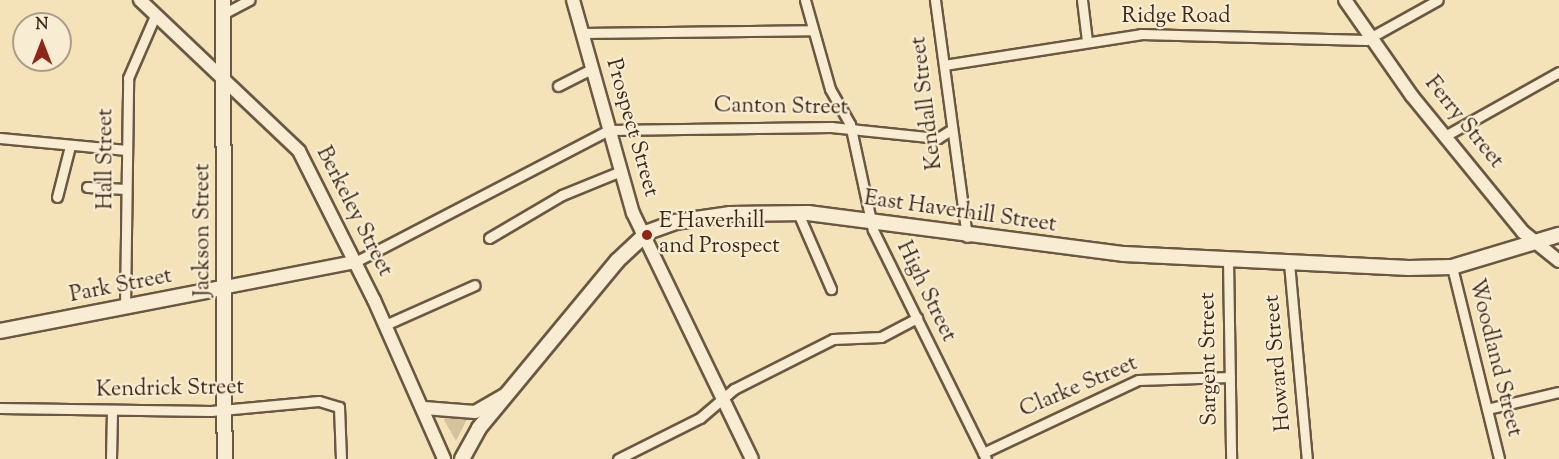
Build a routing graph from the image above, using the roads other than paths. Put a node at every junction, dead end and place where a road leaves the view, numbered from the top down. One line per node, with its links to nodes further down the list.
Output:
1 (141, 0): 10 (street, Berkeley Street)
2 (249, 0): 9 (street)
3 (573, 0): 12 (street, Prospect Street)
4 (805, 0): 11 (street, High Street)
5 (935, 0): 15 (street, Kendall Street)
6 (1082, 0): 14 (street)
7 (1345, 0): 13 (street, Ferry Street)
8 (1438, 0): 13 (street)
9 (223, 7): 18 (main road, Jackson Street)
10 (155, 16): 18 (street, Berkeley Street); 26 (street, Hall Street)
11 (812, 30): 12 (street); 20 (street, High Street)
12 (582, 33): 16 (street, Prospect Street)
13 (1373, 36): 14 (street, Ridge Road); 23 (street, Ferry Street)
14 (1086, 41): 15 (street, Ridge Road)
15 (944, 65): 22 (street, Kendall Street)
16 (592, 69): 19 (street); 21 (street, Prospect Street)
17 (1559, 72): 23 (street)
18 (224, 82): 40 (street, Berkeley Street); 44 (main road, Jackson Street)
19 (558, 86)
20 (851, 128): 21 (street, Canton Street); 22 (street, Canton Street); 32 (street, High Street)
21 (609, 130): 27 (street, Prospect Street); 40 (street)
22 (949, 131): 35 (street, Kendall Street)
23 (1445, 136): 37 (street, Ferry Street)
24 (0, 138): 25 (street)
25 (70, 146): 26 (street); 30 (street)
26 (126, 150): 29 (street, Hall Street)
27 (621, 171): 33 (street, Prospect Street); 36 (street)
28 (87, 187): 29 (street)
29 (126, 189): 46 (street, Hall Street)
30 (57, 197)
31 (798, 213): 32 (main road, East Haverhill Street); 33 (main road, East Haverhill Street); 45 (street)
32 (872, 222): 35 (main road, East Haverhill Street); 47 (street, High Street)
33 (643, 236): 52 (main road, East Haverhill Street); 53 (street, Prospect Street)
34 (1559, 236): 37 (main road, East Haverhill Street)
35 (967, 237): 38 (main road, East Haverhill Street)
36 (489, 238)
37 (1534, 244): 39 (street, Ferry Street); 42 (main road, East Haverhill Street)
38 (1228, 259): 41 (main road, East Haverhill Street); 50 (street, Sargent Street)
39 (1559, 261)
40 (355, 262): 44 (street, Park Street); 48 (street, Berkeley Street)
41 (1289, 263): 42 (main road, East Haverhill Street); 68 (street, Howard Street)
42 (1452, 267): 56 (street, Woodland Street)
43 (475, 285): 48 (street)
44 (226, 287): 46 (main road, Park Street); 57 (main road, Jackson Street)
45 (831, 289)
46 (125, 307): 49 (main road, Park Street)
47 (917, 318): 53 (street); 59 (street, High Street)
48 (385, 325): 55 (street, Berkeley Street)
49 (0, 331)
50 (1230, 377): 59 (street, Clarke Street); 67 (street, Sargent Street)
51 (1559, 392): 56 (street)
52 (506, 395): 55 (street); 64 (main road, East Haverhill Street)
53 (723, 401): 65 (street); 66 (street, Prospect Street)
54 (0, 408): 58 (street, Kendrick Street)
55 (424, 408): 63 (street, Berkeley Street)
56 (1486, 409): 69 (street, Woodland Street)
57 (225, 410): 58 (street, Kendrick Street); 61 (main road, Jackson Street); 62 (street, Kendrick Street)
58 (112, 411): 60 (street)
59 (984, 456)
60 (111, 459)
61 (225, 459)
62 (341, 459)
63 (444, 459)
64 (462, 459)
65 (618, 459)
66 (752, 459)
67 (1231, 459)
68 (1306, 459)
69 (1499, 459)

